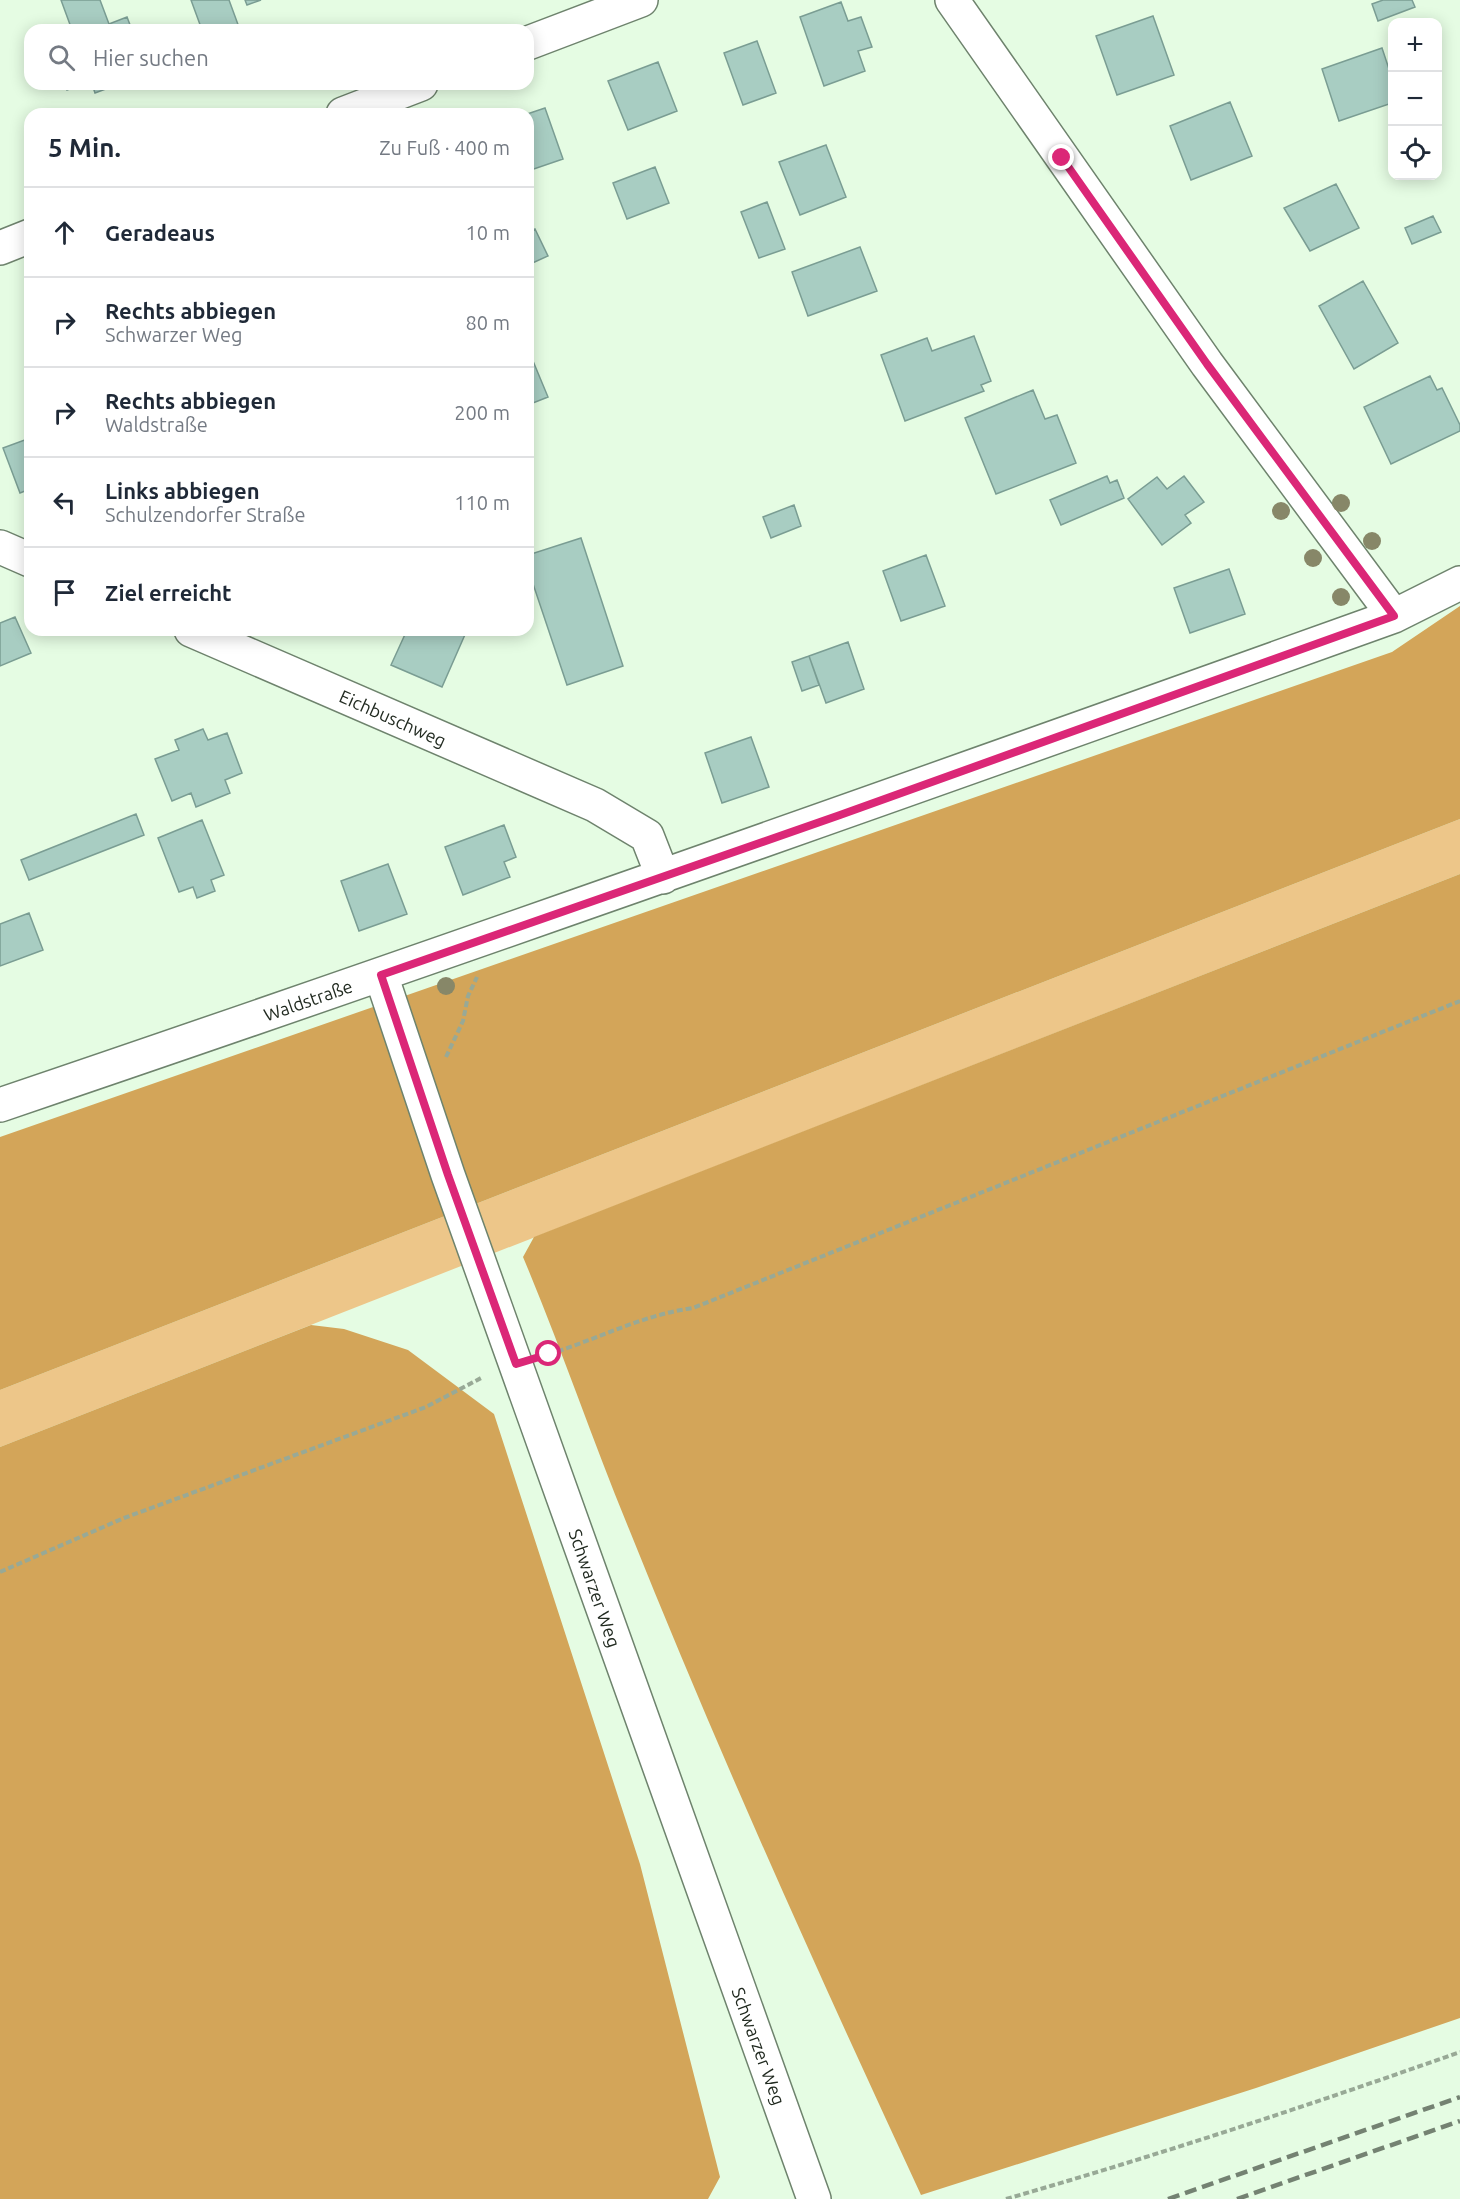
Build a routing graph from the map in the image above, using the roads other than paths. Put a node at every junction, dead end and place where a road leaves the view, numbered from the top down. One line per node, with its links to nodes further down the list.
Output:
1 (641, 0): 3 (street)
2 (952, 0): 11 (street)
3 (534, 41)
4 (405, 90): 5 (street)
5 (359, 108)
6 (24, 238): 7 (street)
7 (0, 248)
8 (0, 547): 9 (street)
9 (24, 557)
10 (1460, 583): 11 (street, Waldstraße)
11 (1394, 616): 13 (street, Waldstraße)
12 (205, 636): 13 (street, Eichbuschweg)
13 (663, 877): 14 (street, Waldstraße)
14 (381, 975): 15 (street, Waldstraße); 16 (street, Schwarzer Weg)
15 (0, 1105)
16 (814, 2199)

